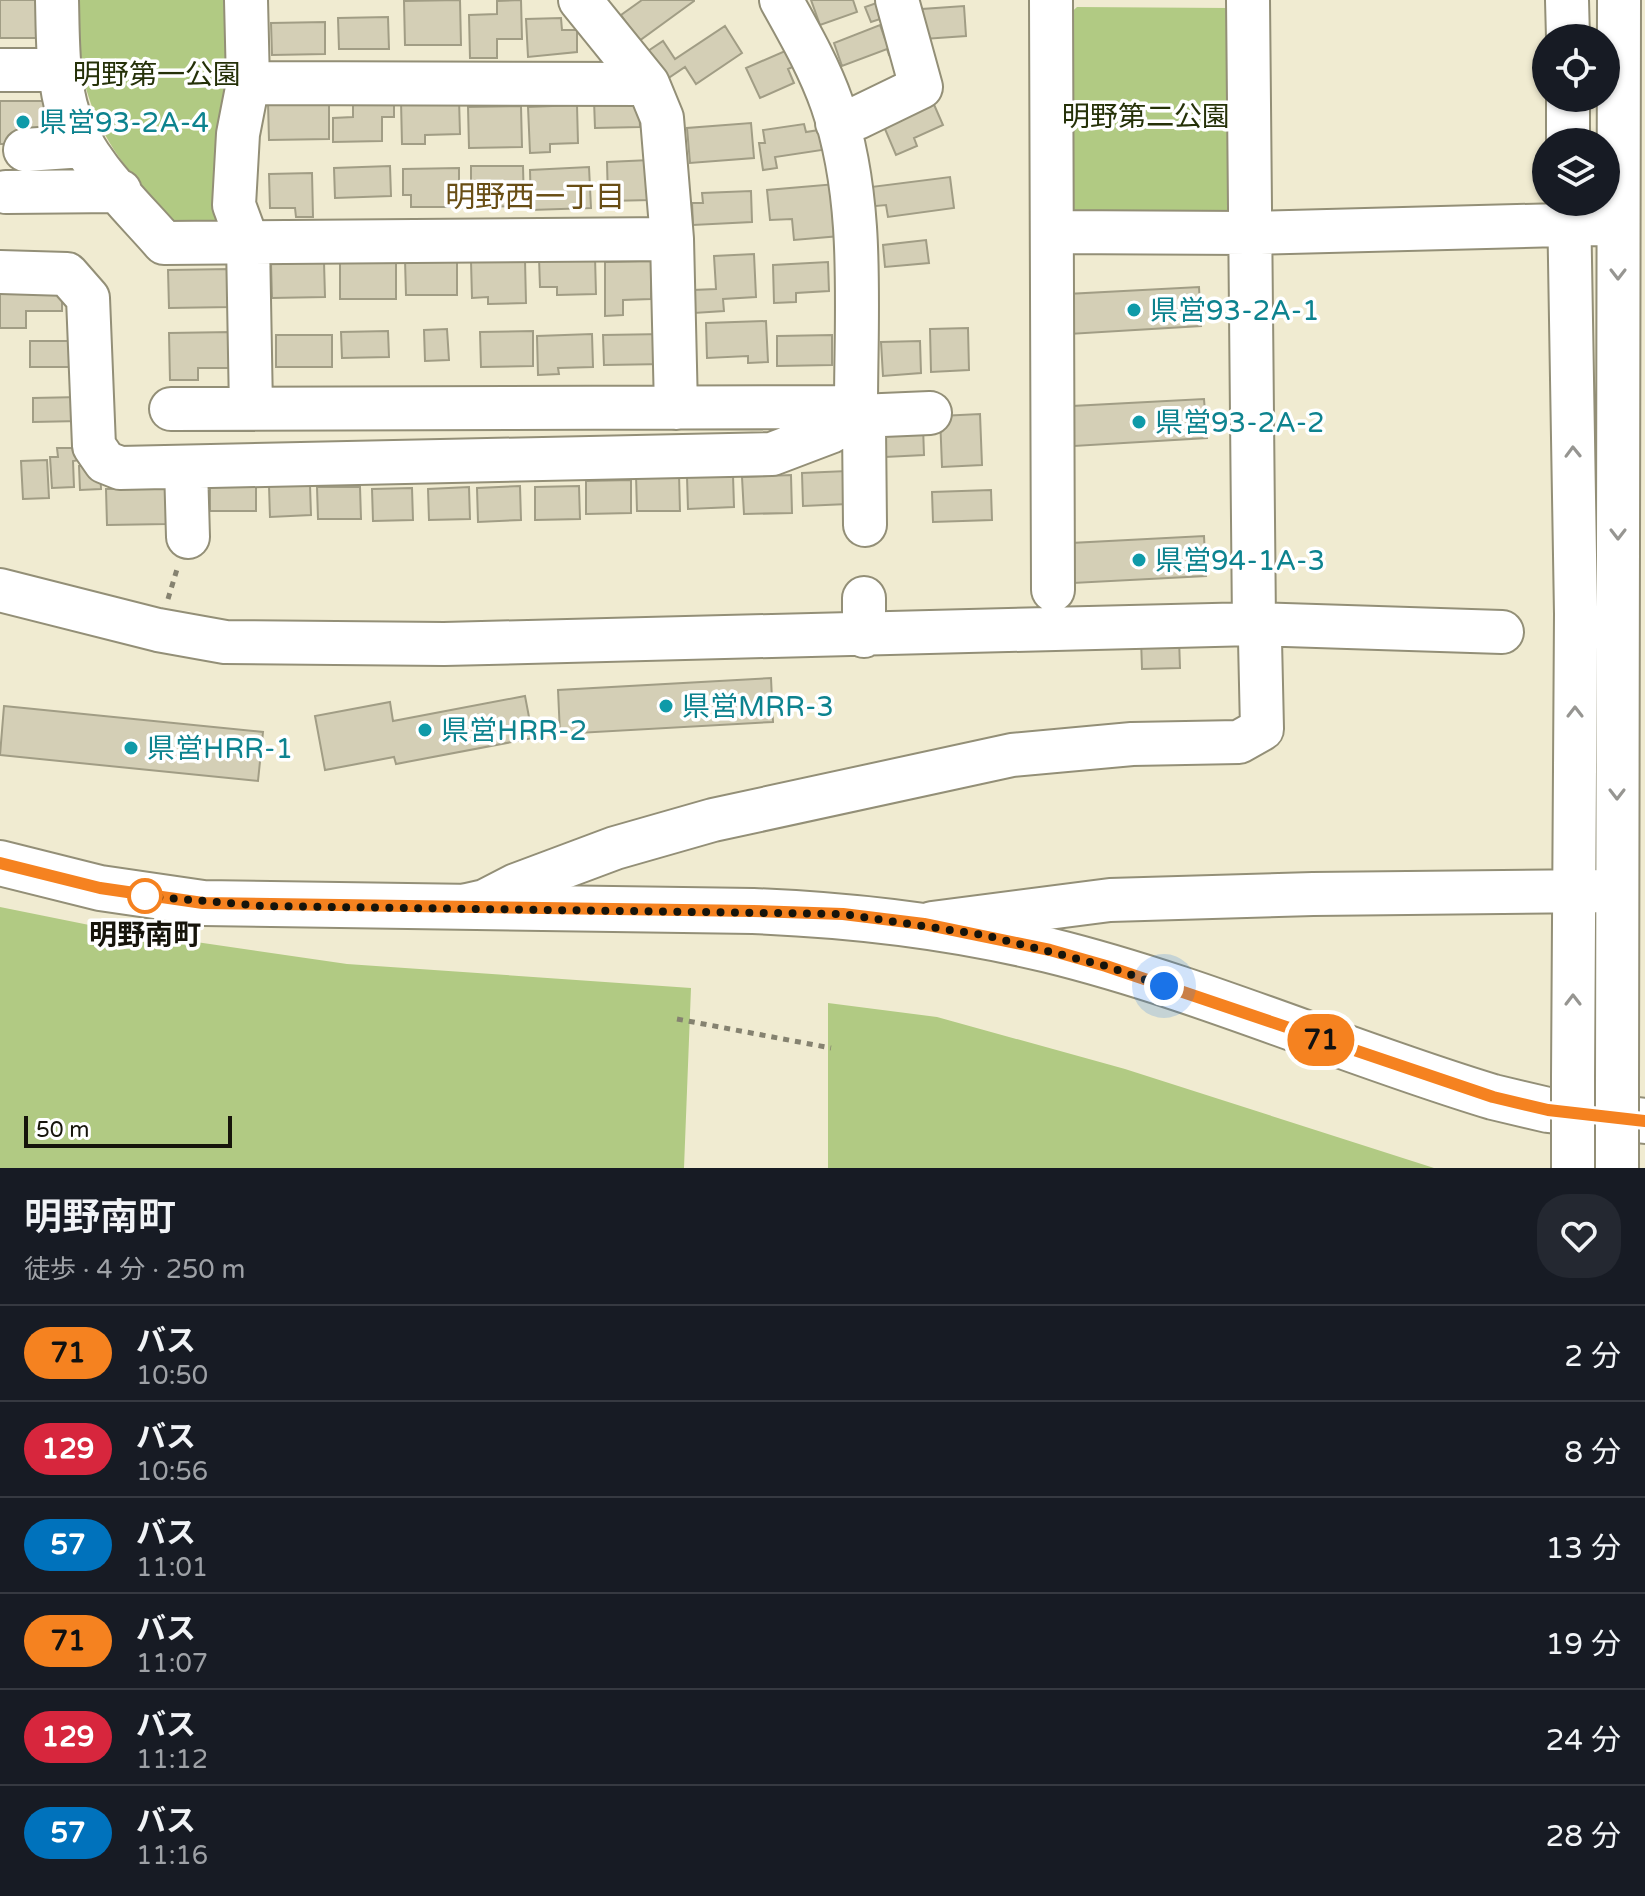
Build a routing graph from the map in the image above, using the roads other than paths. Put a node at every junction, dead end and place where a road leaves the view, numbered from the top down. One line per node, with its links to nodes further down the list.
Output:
1 (57, 0): 12 (street)
2 (246, 0): 13 (street)
3 (580, 0): 14 (street)
4 (781, 0): 15 (street)
5 (897, 0): 15 (street)
6 (1051, 0): 24 (street)
7 (1248, 0): 25 (street)
8 (1567, 0): 10 (street)
9 (1619, 0): 23 (street)
10 (1568, 24)
11 (0, 70): 12 (street)
12 (60, 70): 16 (street)
13 (248, 83): 14 (street); 27 (street)
14 (648, 84): 26 (street)
15 (837, 123): 32 (street)
16 (84, 146): 17 (street); 18 (street)
17 (25, 150)
18 (120, 191): 19 (street); 27 (street)
19 (6, 192)
20 (1532, 215): 25 (street)
21 (1569, 216): 42 (street, one-way to 21)
22 (1588, 216): 23 (street)
23 (1632, 223): 43 (street, one-way to 43)
24 (1052, 232): 25 (street); 38 (street)
25 (1249, 233): 39 (street)
26 (672, 239): 27 (street); 29 (street)
27 (248, 243): 31 (street)
28 (0, 272): 34 (street)
29 (676, 408): 31 (street); 32 (street)
30 (171, 409): 31 (street)
31 (251, 409)
32 (857, 412): 33 (street); 34 (street); 35 (street)
33 (930, 413)
34 (186, 467): 36 (street)
35 (865, 525)
36 (188, 537)
37 (0, 590): 39 (street)
38 (1053, 590)
39 (1254, 624): 40 (street); 44 (street)
40 (1502, 632)
41 (0, 863): 44 (main road)
42 (1574, 890): 43 (street); 45 (street); 47 (street, one-way to 42, bridge)
43 (1631, 893): 46 (street)
44 (454, 907): 45 (main road)
45 (924, 924): 46 (main road)
46 (1631, 1105): 48 (street, bridge)
47 (1573, 1168)
48 (1617, 1168)

